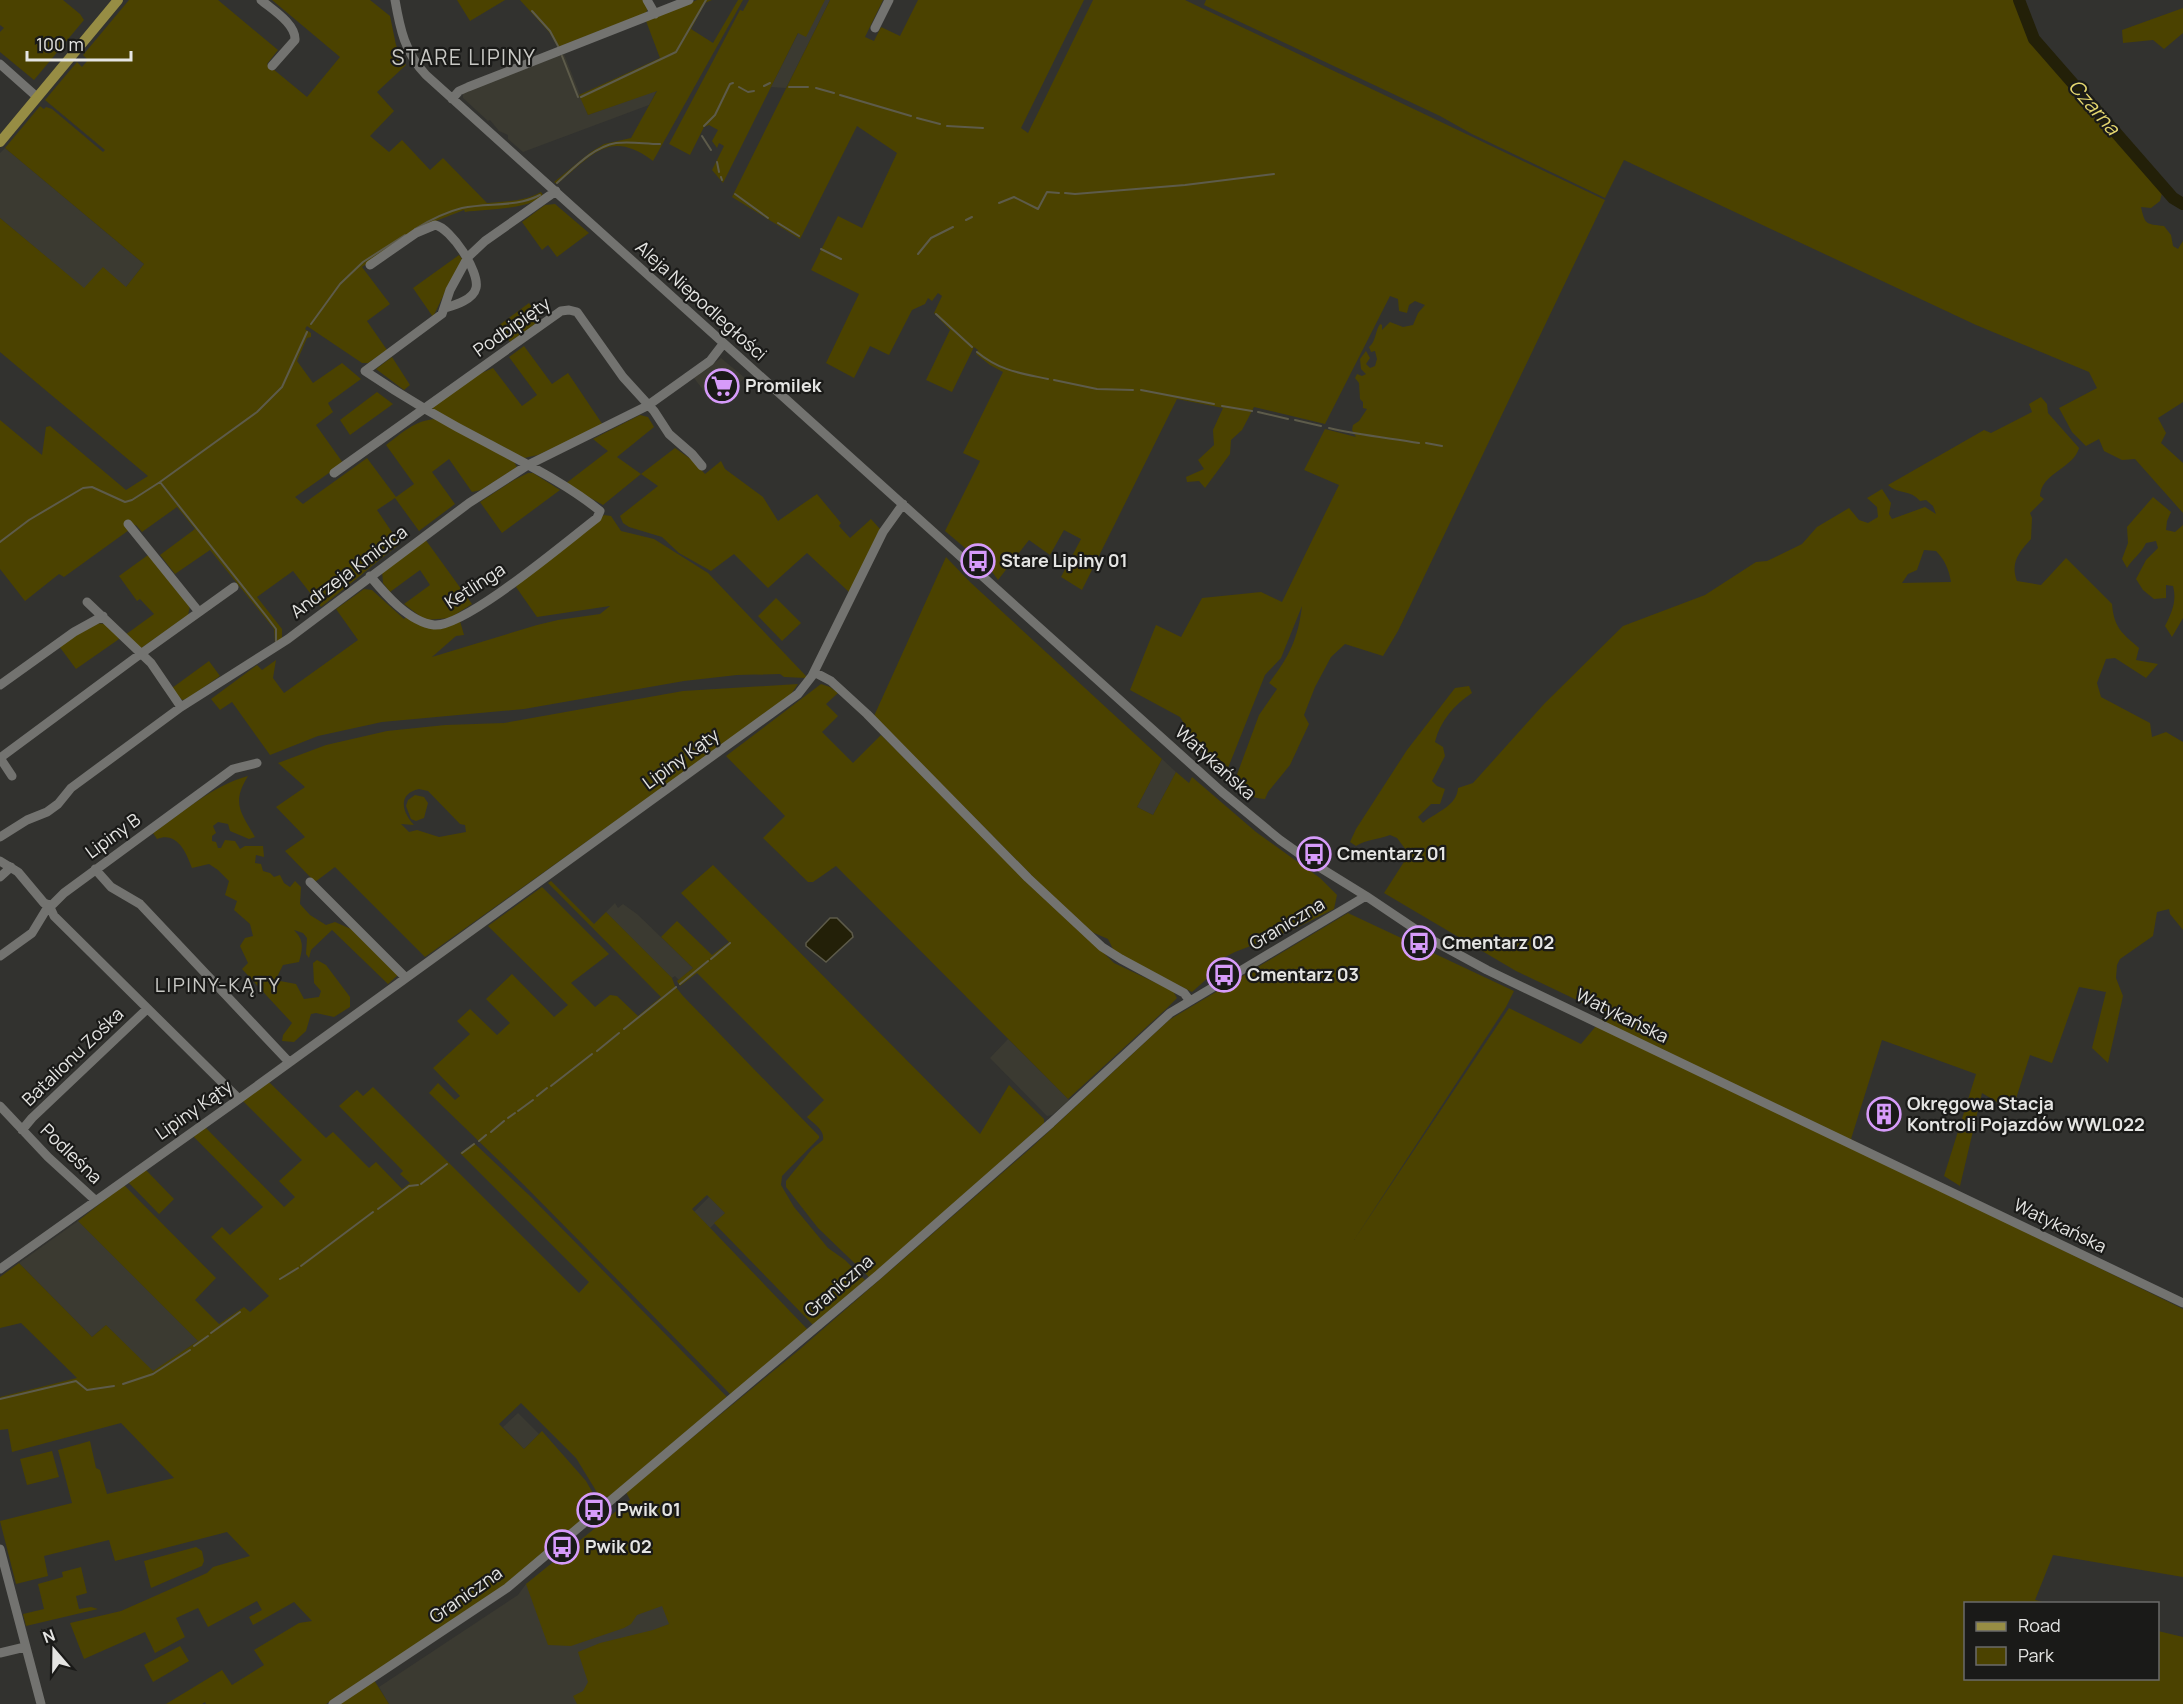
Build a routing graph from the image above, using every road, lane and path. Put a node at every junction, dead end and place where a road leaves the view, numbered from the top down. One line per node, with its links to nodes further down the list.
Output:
1 (118, 0): 11 (main road)
2 (261, 0): 10 (street)
3 (395, 0): 12 (street, Aleja Niepodległości)
4 (647, 0): 7 (street)
5 (689, 0): 7 (street)
6 (889, 0): 8 (street)
7 (656, 14): 12 (street)
8 (875, 28)
9 (0, 64): 11 (street)
10 (272, 66)
11 (37, 97): 13 (main road)
12 (452, 99): 14 (street, Aleja Niepodległości)
13 (0, 142)
14 (556, 191): 15 (street); 18 (street, Aleja Niepodległości)
15 (468, 257): 16 (street); 17 (street); 17 (street)
16 (370, 265)
17 (445, 308): 20 (street)
18 (723, 344): 19 (street, Andrzeja Kmicica); 24 (street, Aleja Niepodległości)
19 (647, 405): 20 (street, Podbipięty); 21 (street, Andrzeja Kmicica); 22 (street, Podbipięty)
20 (423, 409): 21 (street); 23 (street, Podbipięty)
21 (528, 465): 26 (street, Andrzeja Kmicica); 26 (street, Ketlinga)
22 (702, 466)
23 (334, 473)
24 (903, 504): 32 (street, Lipiny Kąty); 33 (street, Aleja Niepodległości)
25 (128, 524): 29 (street)
26 (370, 576): 35 (street, Andrzeja Kmicica)
27 (234, 587): 29 (street)
28 (87, 602): 30 (street)
29 (199, 612): 31 (street)
30 (103, 616): 31 (street); 34 (street)
31 (141, 653): 35 (street); 36 (street)
32 (814, 672): 48 (street, Lipiny Kąty); 49 (street)
33 (1097, 678): 45 (street, Watykańska)
34 (0, 685)
35 (181, 707): 39 (street, Andrzeja Kmicica)
36 (0, 758): 38 (street)
37 (257, 763): 42 (street, Lipiny B)
38 (12, 776)
39 (0, 837)
40 (0, 861): 41 (street)
41 (11, 867): 43 (street); 46 (street)
42 (95, 869): 46 (street, Lipiny B); 51 (street)
43 (0, 877)
44 (310, 882): 48 (street)
45 (1366, 896): 49 (street, Graniczna); 57 (street, Watykańska)
46 (48, 906): 47 (street); 50 (street)
47 (0, 956)
48 (405, 977): 51 (street, Lipiny Kąty)
49 (1190, 1001): 62 (street, Graniczna)
50 (147, 1009): 52 (street); 54 (street, Batalionu Zośka)
51 (289, 1062): 52 (street, Lipiny Kąty)
52 (238, 1099): 55 (street, Lipiny Kąty)
53 (0, 1106): 54 (street, Podleśna)
54 (22, 1130): 55 (street, Podleśna)
55 (95, 1200): 56 (street, Lipiny Kąty)
56 (0, 1269)
57 (2183, 1303)
58 (0, 1549): 59 (street)
59 (26, 1647): 60 (street); 61 (street)
60 (0, 1653)
61 (41, 1704)
62 (333, 1704)

